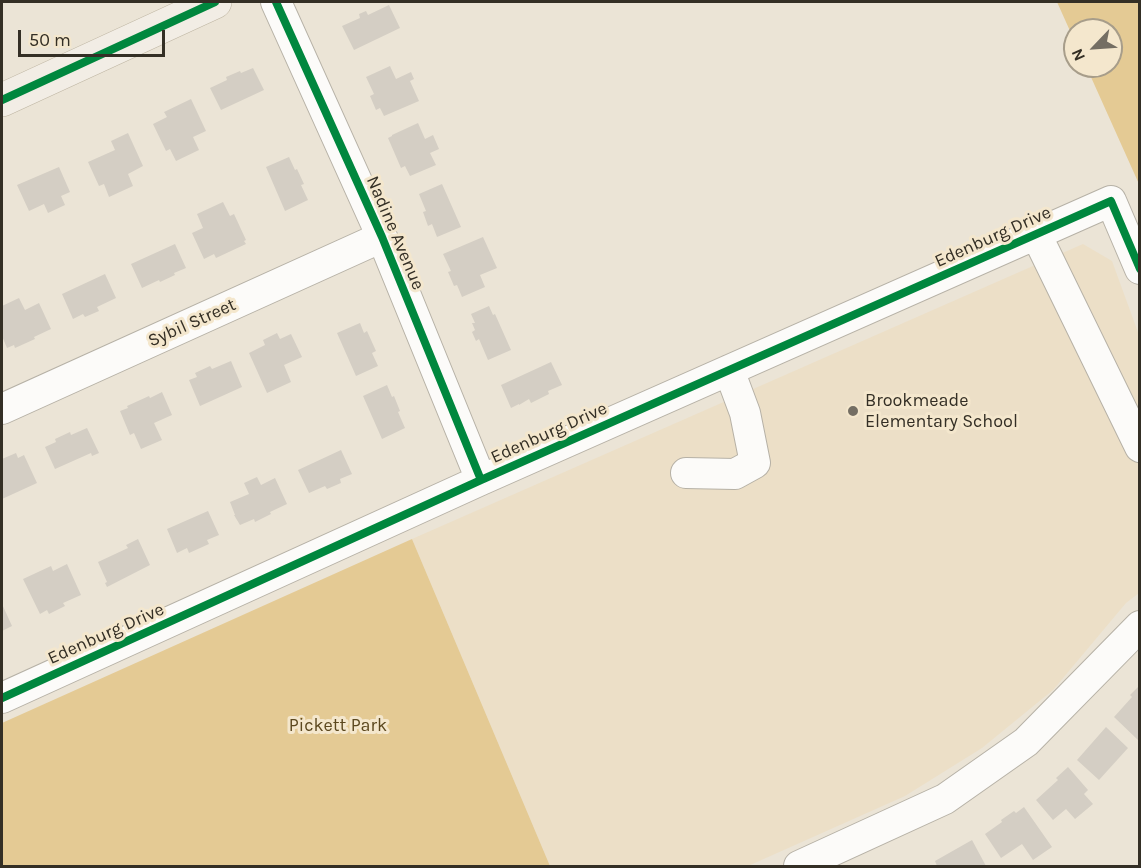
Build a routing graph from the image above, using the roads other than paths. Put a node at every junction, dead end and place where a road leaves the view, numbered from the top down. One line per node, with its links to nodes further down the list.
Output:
1 (215, 2): 3 (main road)
2 (276, 2): 5 (street, Nadine Avenue)
3 (2, 100)
4 (1036, 234): 6 (street, Edenburg Drive); 7 (street, Edenburg Drive); 9 (street)
5 (382, 237): 8 (street, Sybil Street); 11 (street, Nadine Avenue)
6 (1140, 269)
7 (729, 370): 10 (street); 11 (street, Edenburg Drive)
8 (2, 409)
9 (1140, 447)
10 (686, 473)
11 (481, 480): 13 (street, Edenburg Drive)
12 (1140, 626): 14 (street)
13 (2, 698)
14 (799, 867)

